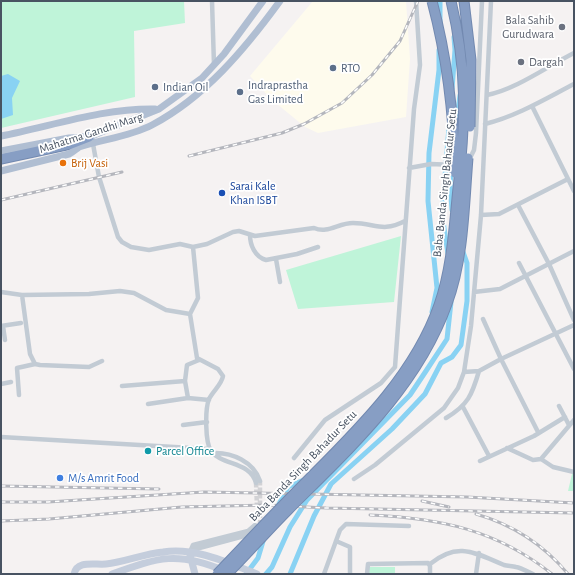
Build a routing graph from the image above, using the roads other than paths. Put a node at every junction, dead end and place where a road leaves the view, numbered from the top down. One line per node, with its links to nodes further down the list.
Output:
1 (212, 1): 13 (street)
2 (262, 1): 13 (main road, Mahatma Gandhi Marg)
3 (280, 1): 20 (main road, Mahatma Gandhi Marg)
4 (416, 1): 28 (street)
5 (432, 1): 34 (highway, bridge)
6 (452, 1): 34 (highway, Baba Banda Singh Bahadur Setu, bridge)
7 (464, 1): 11 (highway, Baba Banda Singh Bahadur Setu, bridge)
8 (469, 1): 11 (highway, bridge)
9 (482, 1): 23 (street)
10 (491, 1): 15 (street)
11 (469, 35): 100 (highway, Baba Banda Singh Bahadur Setu, bridge)
12 (574, 53): 15 (street)
13 (214, 66): 17 (main road, Mahatma Gandhi Marg)
14 (574, 84): 16 (street)
15 (487, 95): 18 (street)
16 (532, 106): 18 (street); 30 (street)
17 (159, 109): 19 (main road); 20 (main road, Mahatma Gandhi Marg)
18 (485, 124): 24 (street)
19 (1, 136)
20 (91, 141): 21 (main road, Mahatma Gandhi Marg); 22 (main road, Mahatma Gandhi Marg); 25 (highway); 38 (street)
21 (78, 148): 25 (highway); 29 (main road, Mahatma Gandhi Marg)
22 (1, 150)
23 (474, 150): 24 (street); 28 (street, bridge)
24 (484, 150): 35 (street)
25 (32, 155): 26 (highway); 27 (highway)
26 (1, 159)
27 (1, 165)
28 (409, 168): 36 (street)
29 (1, 171)
30 (568, 179): 31 (street); 33 (street)
31 (573, 185): 32 (street)
32 (574, 191)
33 (518, 205): 35 (street); 43 (street)
34 (456, 210): 100 (highway, Baba Banda Singh Bahadur Setu, bridge)
35 (481, 215): 47 (street)
36 (405, 222): 37 (street); 85 (street)
37 (250, 234): 38 (street); 41 (street)
38 (193, 247): 49 (street)
39 (318, 247): 41 (street)
40 (574, 251): 43 (street)
41 (276, 259): 45 (street)
42 (519, 263): 44 (street)
43 (549, 264): 44 (street); 51 (street)
44 (525, 275): 47 (street); 55 (street)
45 (280, 282)
46 (1, 292): 48 (street)
47 (474, 292): 63 (street)
48 (22, 295): 49 (street); 60 (street)
49 (190, 314): 58 (street)
50 (483, 319): 57 (street)
51 (574, 320)
52 (21, 323): 54 (street)
53 (574, 325): 55 (street)
54 (2, 326): 56 (street)
55 (556, 334): 57 (street); 61 (street)
56 (5, 340)
57 (501, 359): 62 (street); 80 (street)
58 (199, 360): 64 (street); 70 (street)
59 (102, 361): 60 (street)
60 (35, 364): 68 (street)
61 (574, 369)
62 (479, 371): 63 (street); 73 (street)
63 (464, 372): 89 (street)
64 (185, 381): 67 (street); 69 (street)
65 (11, 382): 66 (street)
66 (1, 384)
67 (122, 386)
68 (19, 395)
69 (188, 398): 70 (street); 71 (street)
70 (209, 400): 77 (street)
71 (148, 404)
72 (559, 406): 74 (street)
73 (463, 407): 75 (street); 84 (street)
74 (565, 417): 79 (street); 80 (street)
75 (446, 418)
76 (574, 420): 79 (street)
77 (207, 422): 78 (street); 83 (street)
78 (182, 425)
79 (569, 425): 86 (street)
80 (538, 432): 82 (street)
81 (1, 437): 83 (street)
82 (507, 448): 84 (street); 86 (street)
83 (211, 451): 90 (street)
84 (489, 456): 87 (street)
85 (294, 458)
86 (541, 459): 88 (street)
87 (480, 461)
88 (574, 472)
89 (354, 479)
90 (258, 482)
91 (257, 524): 94 (street)
92 (409, 526): 93 (street)
93 (336, 541): 104 (street); 105 (street)
94 (190, 554): 96 (street); 99 (street); 100 (street); 101 (street); 102 (street)
95 (479, 554): 97 (street); 108 (street); 109 (street)
96 (226, 562): 98 (street); 100 (street)
97 (430, 564): 106 (street); 107 (street)
98 (233, 565): 100 (street); 103 (street)
99 (116, 573)
100 (225, 573)
101 (74, 574)
102 (196, 574)
103 (258, 574)
104 (324, 574)
105 (350, 574)
106 (367, 574)
107 (430, 574)
108 (476, 574)
109 (533, 574)

